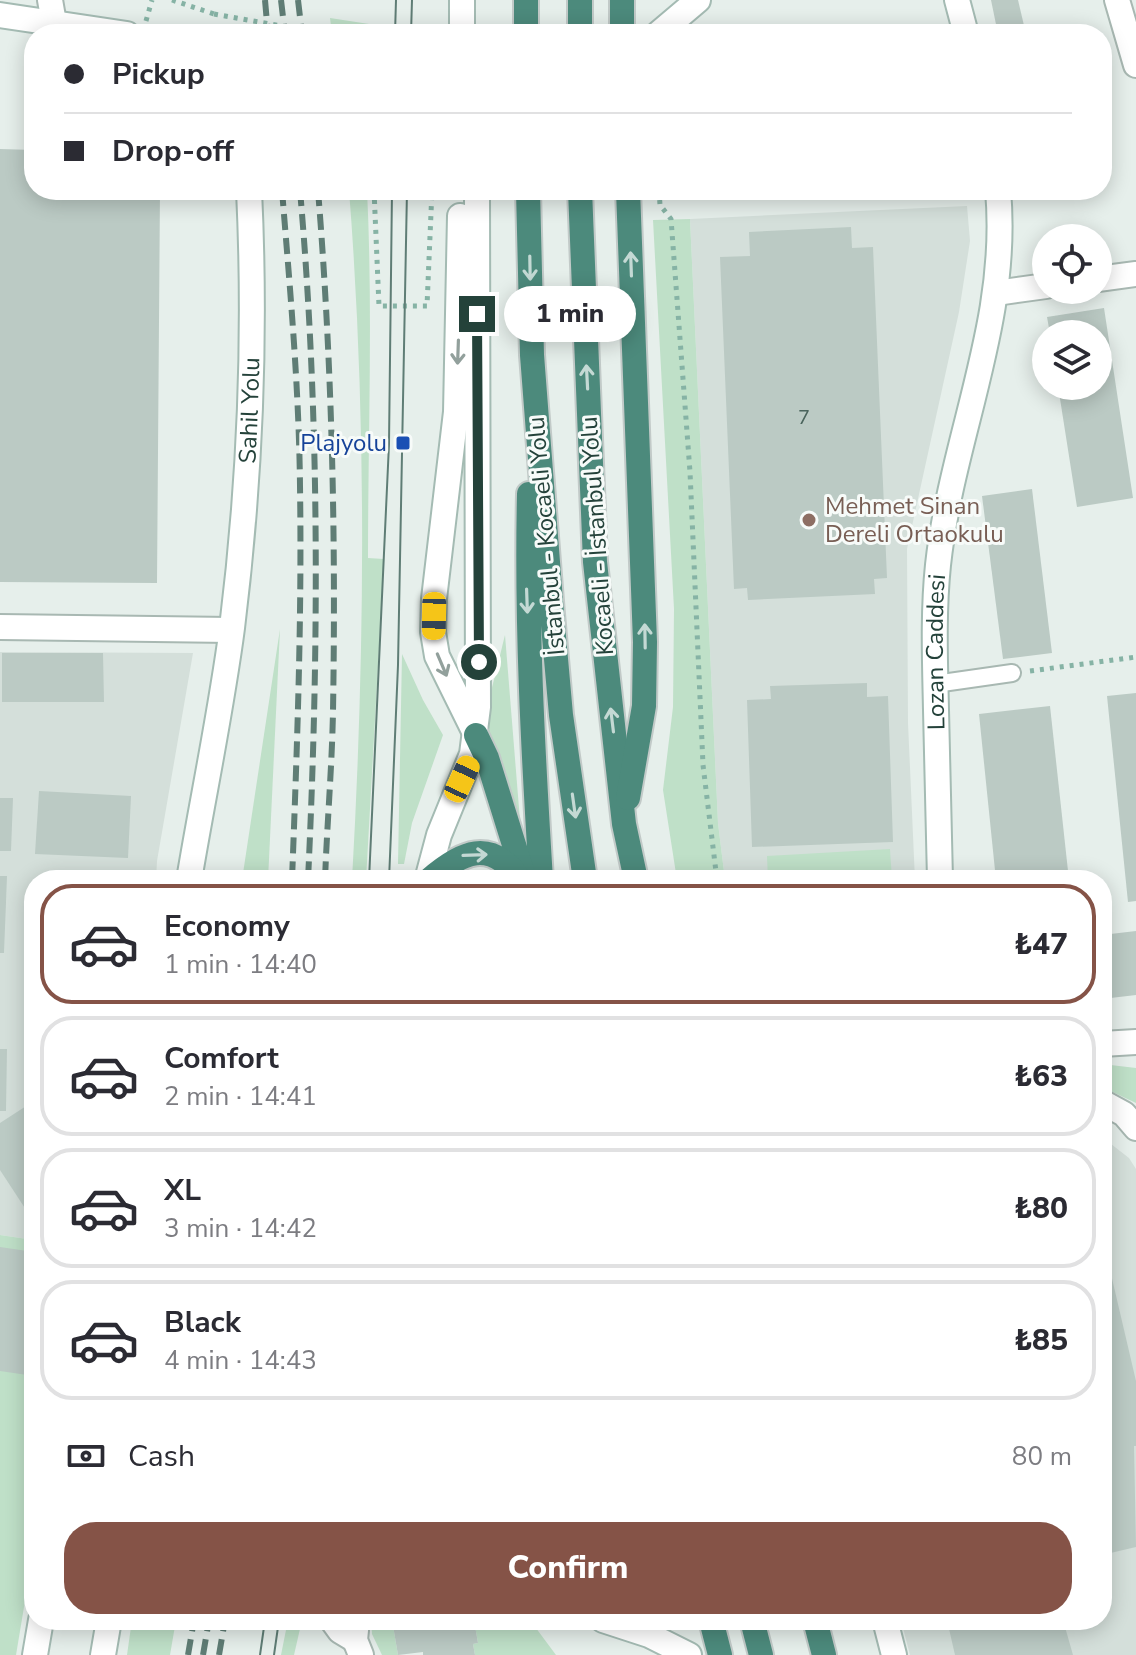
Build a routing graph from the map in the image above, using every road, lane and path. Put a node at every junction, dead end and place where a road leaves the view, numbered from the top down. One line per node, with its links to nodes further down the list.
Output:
1 (172, 0): 14 (path, bridge)
2 (462, 0): 15 (main road)
3 (476, 0): 16 (main road)
4 (526, 0): 17 (highway)
5 (580, 0): 18 (highway)
6 (622, 0): 19 (highway)
7 (698, 0): 20 (main road)
8 (938, 0): 12 (main road)
9 (1117, 0): 21 (main road)
10 (52, 11): 11 (main road); 13 (main road)
11 (0, 15)
12 (961, 16)
13 (94, 24)
14 (270, 24)
15 (462, 24)
16 (476, 24)
17 (526, 24)
18 (580, 24)
19 (622, 24)
20 (670, 24)
21 (1136, 65)
22 (249, 200): 38 (main road, Sahil Yolu)
23 (374, 200): 24 (path)
24 (432, 200)
25 (460, 200): 42 (main road, one-way to 42)
26 (477, 200): 42 (main road)
27 (528, 200): 36 (highway, İstanbul - Kocaeli Yolu, one-way to 36)
28 (580, 200): 43 (highway, Kocaeli - İstanbul Yolu, one-way to 28)
29 (628, 200): 43 (highway, one-way to 29)
30 (660, 200): 52 (path)
31 (998, 200): 35 (main road, Lozan Caddesi)
32 (1136, 274): 33 (main road)
33 (1112, 277)
34 (1032, 288): 35 (main road)
35 (996, 293): 41 (main road, Lozan Caddesi)
36 (532, 355): 49 (highway, one-way to 49); 50 (highway, İstanbul - Kocaeli Yolu, one-way to 50)
37 (0, 627): 38 (main road)
38 (231, 630): 44 (main road, Sahil Yolu)
39 (1136, 657): 40 (path)
40 (1012, 673): 41 (lane)
41 (935, 684): 53 (main road, Lozan Caddesi)
42 (476, 735): 45 (main road); 48 (highway)
43 (624, 824): 51 (highway, Kocaeli - İstanbul Yolu)
44 (191, 870)
45 (430, 870)
46 (440, 870): 47 (highway, one-way to 47)
47 (514, 870)
48 (519, 870)
49 (540, 870)
50 (584, 870)
51 (634, 870)
52 (716, 870)
53 (940, 870)
54 (1136, 1042): 55 (main road)
55 (1112, 1043)
56 (1112, 1107): 57 (main road)
57 (1136, 1128)
58 (39, 1630): 68 (main road)
59 (107, 1630): 69 (main road)
60 (339, 1630): 67 (main road)
61 (626, 1630): 70 (main road)
62 (638, 1630): 71 (main road)
63 (714, 1630): 72 (highway)
64 (755, 1630): 73 (highway)
65 (818, 1630): 74 (highway)
66 (888, 1630): 75 (main road)
67 (358, 1638)
68 (35, 1655)
69 (103, 1655)
70 (636, 1655)
71 (689, 1655)
72 (720, 1655)
73 (761, 1655)
74 (824, 1655)
75 (894, 1655)

